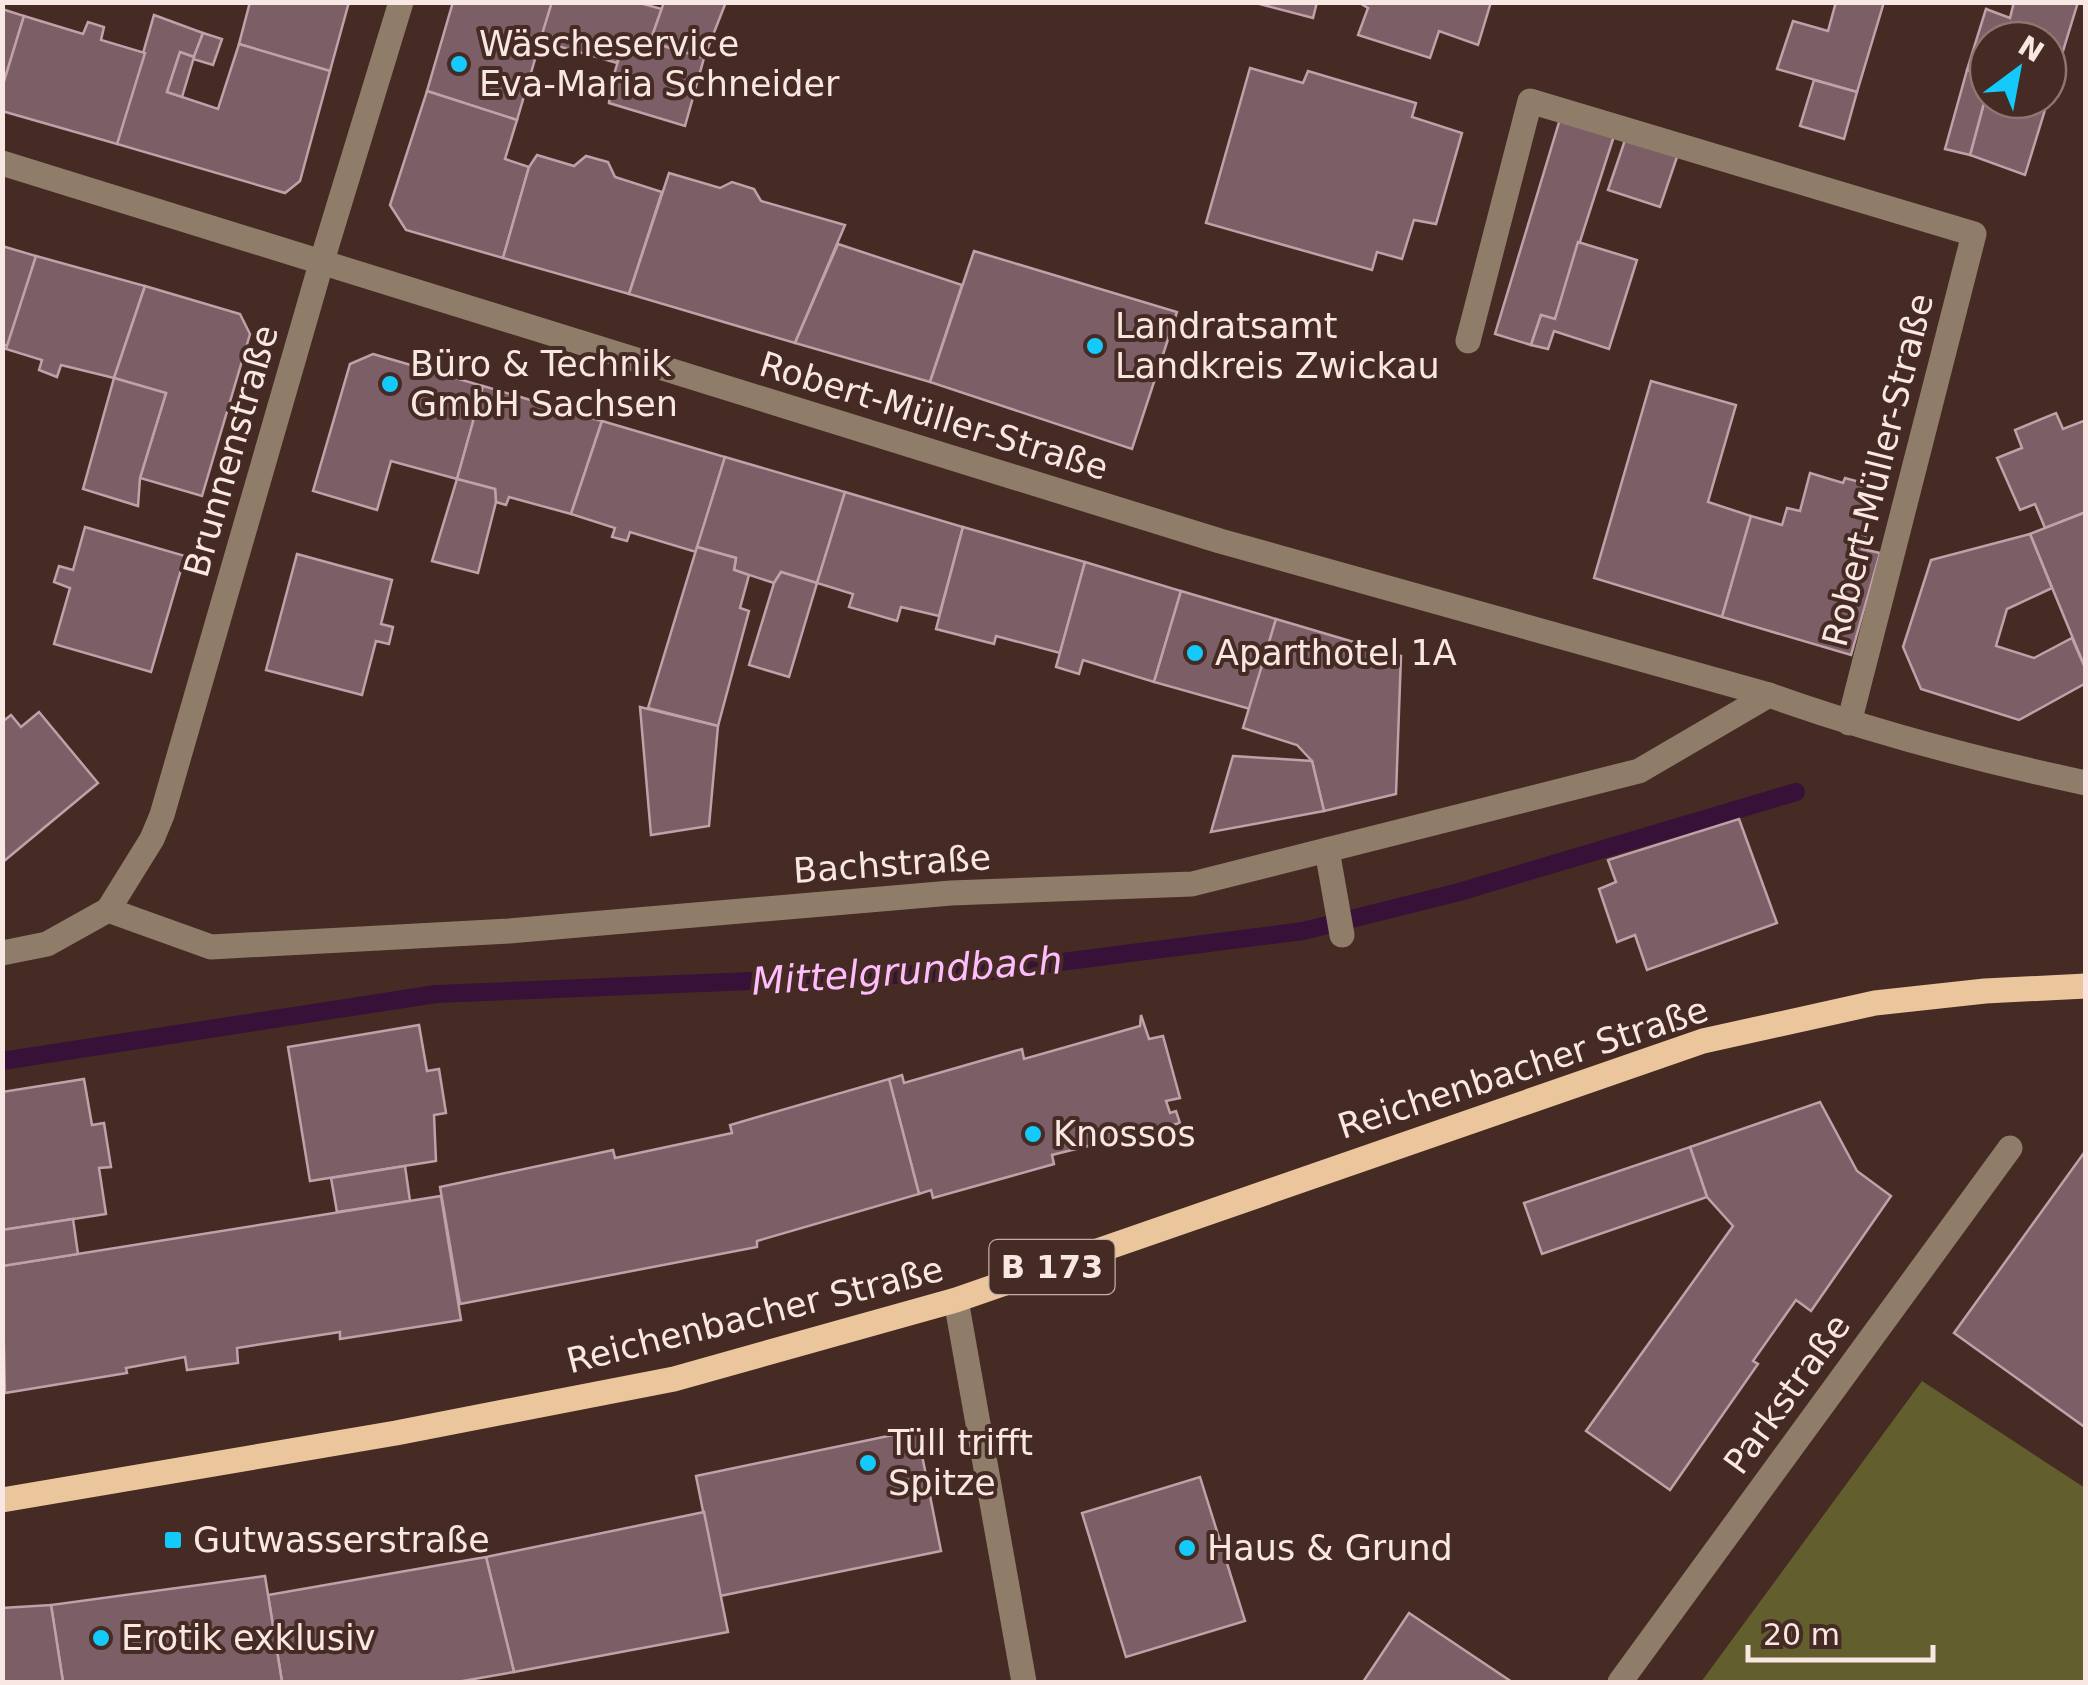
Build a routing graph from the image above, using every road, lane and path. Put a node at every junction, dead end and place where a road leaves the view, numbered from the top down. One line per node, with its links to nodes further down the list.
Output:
1 (401, 2): 3 (street, Brunnenstraße)
2 (2, 163): 3 (street, Robert-Müller-Straße)
3 (321, 264): 5 (street, Robert-Müller-Straße); 9 (street, Brunnenstraße)
4 (1468, 341): 6 (street, Robert-Müller-Straße)
5 (1769, 695): 6 (street, Robert-Müller-Straße); 8 (street, Bachstraße)
6 (1849, 723): 7 (street, Robert-Müller-Straße)
7 (2086, 784)
8 (1328, 850): 9 (street, Bachstraße); 10 (street)
9 (108, 910): 11 (street)
10 (1342, 935)
11 (2, 953)
12 (2086, 986): 14 (main road, Reichenbacher Straße / B 173)
13 (2010, 1148): 17 (street, Parkstraße)
14 (956, 1300): 15 (main road, Reichenbacher Straße / B 173); 16 (street)
15 (2, 1500)
16 (1024, 1682)
17 (1620, 1682)

